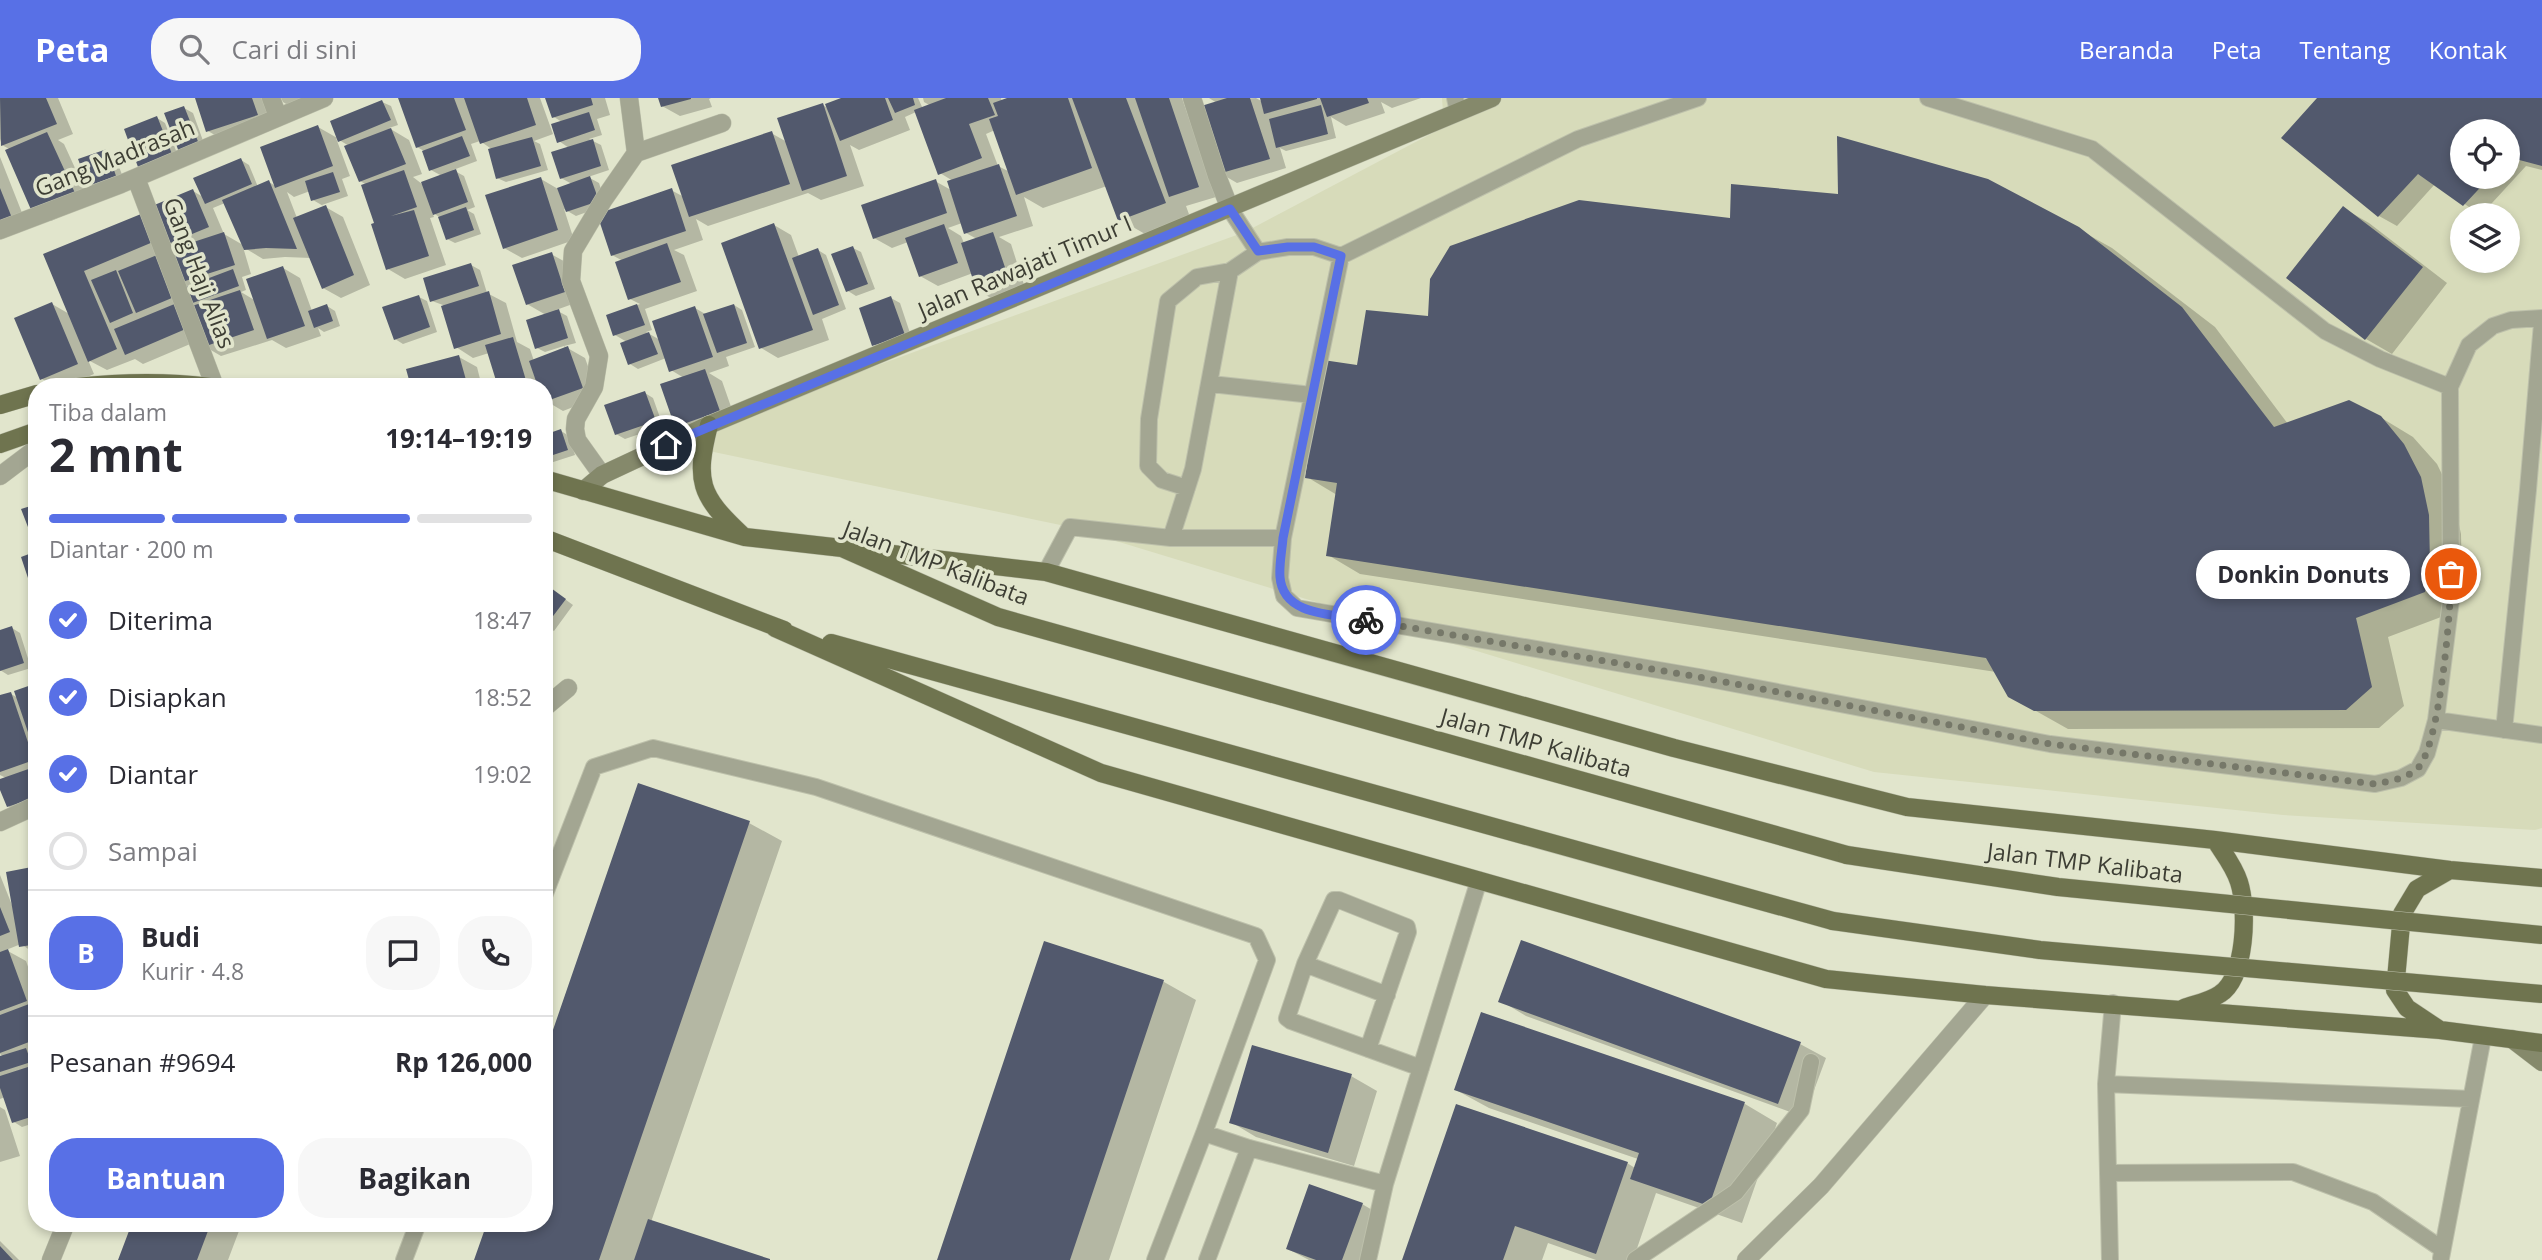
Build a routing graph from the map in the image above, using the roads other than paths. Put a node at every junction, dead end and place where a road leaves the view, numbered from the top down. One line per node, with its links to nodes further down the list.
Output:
1 (271, 98): 9 (street)
2 (324, 98): 9 (street, Gang Madrasah)
3 (629, 98): 11 (street)
4 (1192, 98): 13 (street)
5 (1492, 98): 8 (street, Jalan Rawajati Timur I)
6 (1698, 98): 16 (lane)
7 (1928, 98): 21 (lane)
8 (1457, 105): 13 (street, Jalan Rawajati Timur I)
9 (278, 117): 12 (street, Gang Madrasah)
10 (722, 123): 11 (street)
11 (636, 153): 29 (street)
12 (136, 178): 14 (street, Gang Madrasah); 19 (street, Gang Haji Alias)
13 (1230, 209): 15 (lane); 25 (street, Jalan Rawajati Timur I)
14 (0, 230)
15 (1258, 251): 16 (lane); 17 (lane)
16 (1341, 256): 22 (lane)
17 (1230, 271): 20 (lane); 32 (lane)
18 (2542, 321): 21 (lane); 44 (lane)
19 (209, 378)
20 (1211, 384): 22 (lane); 32 (lane)
21 (2451, 387): 43 (lane)
22 (1312, 394): 36 (lane)
23 (28, 396): 24 (main road)
24 (0, 403)
25 (709, 425): 29 (street, Jalan Rawajati Timur I); 34 (main road)
26 (28, 434): 27 (main road)
27 (0, 443)
28 (28, 455): 30 (street)
29 (602, 475): 33 (street, Jalan Rawajati Timur I)
30 (0, 476)
31 (553, 483): 33 (main road, Jalan TMP Kalibata)
32 (1187, 488): 35 (lane)
33 (583, 491): 34 (main road, Jalan TMP Kalibata)
34 (745, 537): 38 (main road, Jalan TMP Kalibata)
35 (1171, 538): 36 (lane); 39 (lane)
36 (1283, 538): 43 (lane)
37 (553, 542): 40 (main road)
38 (842, 548): 39 (main road); 53 (main road, Jalan TMP Kalibata, bridge)
39 (1046, 572): 48 (main road)
40 (775, 628): 52 (main road); 55 (main road, bridge)
41 (568, 688): 42 (street)
42 (553, 700)
43 (2436, 720): 44 (lane)
44 (2504, 730): 45 (lane)
45 (2542, 735)
46 (28, 809): 47 (street)
47 (0, 822)
48 (2214, 840): 49 (main road); 59 (main road)
49 (2450, 870): 51 (main road); 60 (main road)
50 (553, 872): 70 (lane)
51 (2542, 877)
52 (1479, 880): 57 (main road); 67 (lane)
53 (2542, 935)
54 (1305, 964): 56 (lane); 56 (lane); 64 (lane)
55 (2542, 994)
56 (1387, 995): 64 (lane)
57 (1985, 995): 58 (main road); 83 (street)
58 (2113, 1003): 59 (main road); 68 (lane)
59 (2179, 1010): 60 (main road)
60 (2440, 1030): 61 (main road)
61 (2483, 1037): 62 (main road); 69 (lane)
62 (2512, 1040): 63 (main road); 66 (street)
63 (2542, 1043)
64 (1368, 1049): 67 (lane)
65 (1811, 1062): 82 (lane)
66 (2542, 1062)
67 (1421, 1068): 73 (lane)
68 (2106, 1084): 69 (lane); 72 (lane)
69 (2471, 1099): 76 (lane)
70 (1204, 1133): 71 (lane); 79 (lane)
71 (1249, 1148): 73 (lane); 80 (lane)
72 (2108, 1173): 76 (lane); 84 (lane)
73 (1385, 1184): 81 (lane)
74 (62, 1232): 77 (street)
75 (415, 1232): 78 (lane)
76 (2441, 1255)
77 (51, 1260)
78 (404, 1260)
79 (1155, 1260)
80 (1207, 1260)
81 (1368, 1260)
82 (1635, 1260)
83 (1746, 1260)
84 (2110, 1260)

